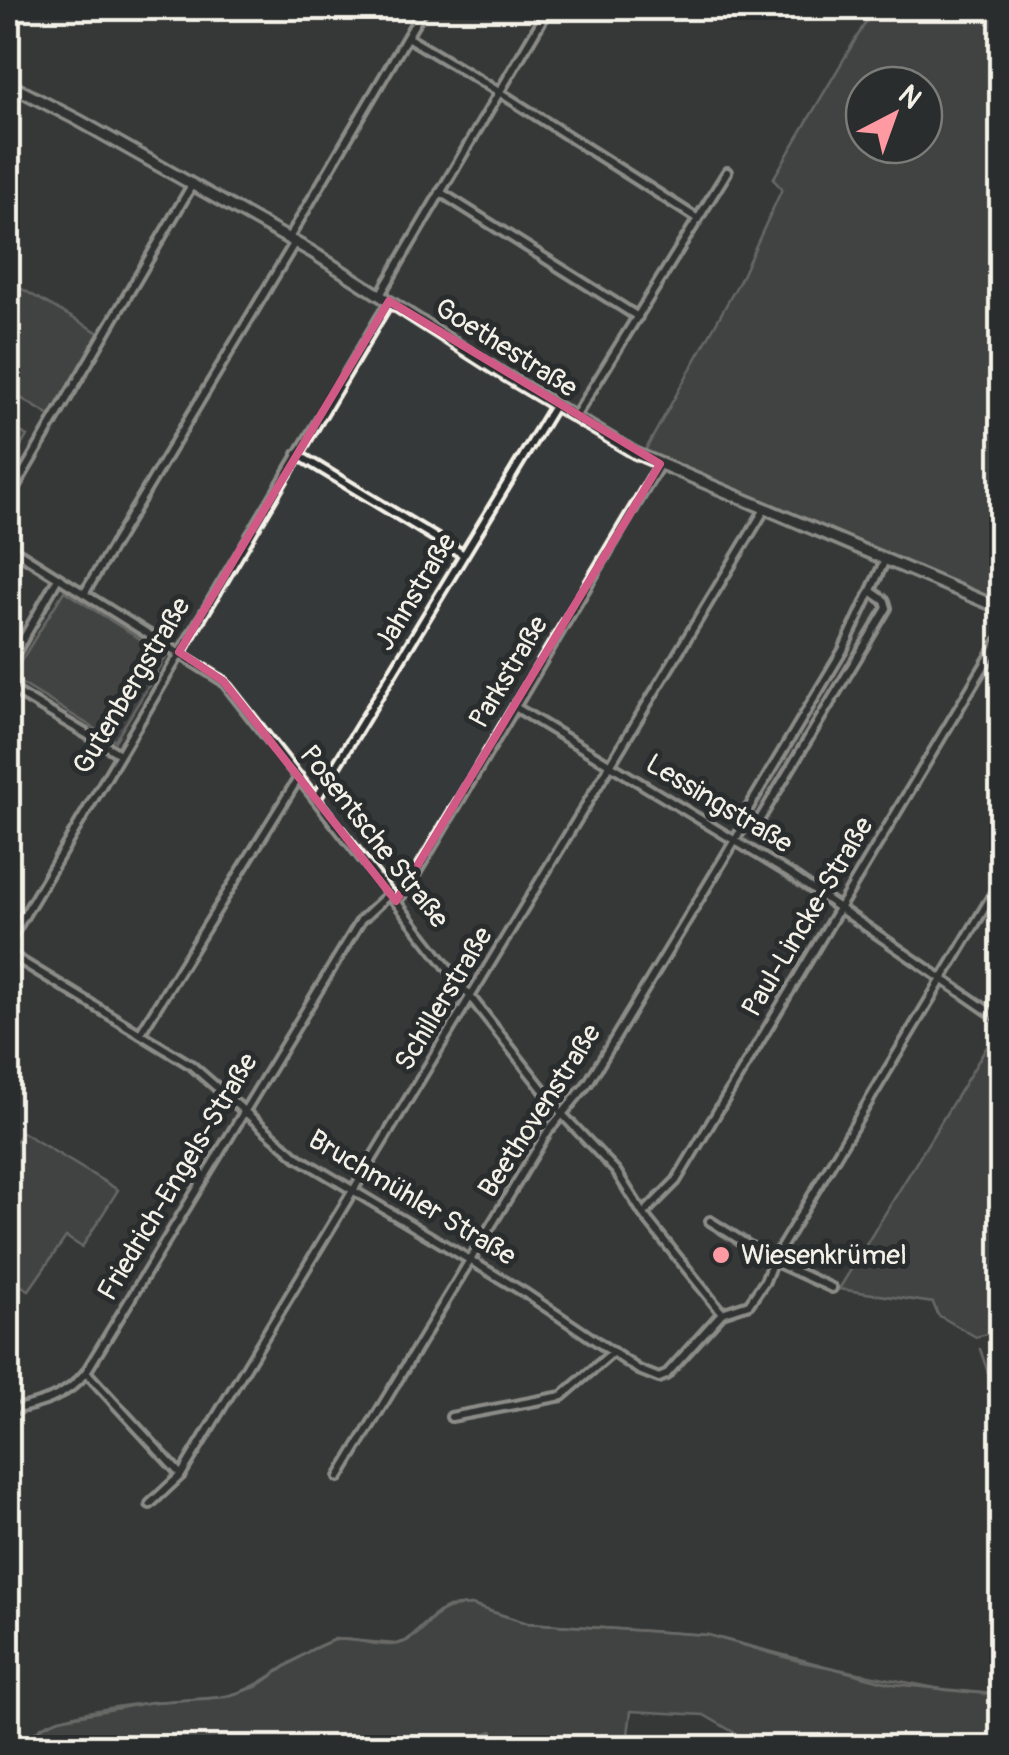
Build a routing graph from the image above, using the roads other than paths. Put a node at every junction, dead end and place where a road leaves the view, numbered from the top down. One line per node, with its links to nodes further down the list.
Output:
1 (424, 8): 3 (street)
2 (548, 8): 5 (street, Gutenbergstraße)
3 (407, 37): 5 (street); 11 (street)
4 (12, 86): 6 (street); 8 (street, Goethestraße)
5 (499, 92): 9 (street, Gutenbergstraße); 10 (street)
6 (8, 105)
7 (727, 172): 10 (street)
8 (192, 184): 11 (street, Goethestraße); 18 (street)
9 (440, 192): 12 (street, Gutenbergstraße); 13 (street)
10 (698, 219): 13 (street)
11 (292, 240): 12 (street, Goethestraße); 25 (street)
12 (384, 298): 14 (street, Goethestraße); 16 (street, Gutenbergstraße)
13 (638, 316): 15 (street)
14 (554, 406): 15 (street, Goethestraße); 21 (street, Jahnstraße)
15 (574, 418): 17 (street, Goethestraße)
16 (297, 454): 21 (street); 28 (street, Gutenbergstraße)
17 (660, 464): 19 (street, Goethestraße); 31 (street, Parkstraße)
18 (8, 500)
19 (765, 509): 22 (street, Goethestraße); 33 (street, Schillerstraße)
20 (8, 546): 23 (street, Posentsche Straße)
21 (464, 555): 35 (street, Jahnstraße)
22 (885, 560): 24 (street, Beethovenstraße); 26 (street, Goethestraße)
23 (58, 578): 25 (street, Posentsche Straße); 29 (street)
24 (871, 592): 36 (street, Beethovenstraße); 36 (street, Beethovenstraße)
25 (84, 594): 28 (street, Posentsche Straße)
26 (1002, 609)
27 (1002, 636): 41 (street, Paul-Lincke-Straße)
28 (179, 652): 32 (street, Gutenbergstraße); 34 (street, Posentsche Straße)
29 (8, 666)
30 (8, 686): 32 (street)
31 (514, 706): 33 (street, Lessingstraße); 40 (street, Parkstraße)
32 (118, 753): 42 (street, Gutenbergstraße)
33 (612, 765): 37 (street, Lessingstraße); 45 (street, Schillerstraße)
34 (300, 777): 35 (street, Posentsche Straße); 47 (street)
35 (316, 799): 39 (street, Posentsche Straße)
36 (746, 822): 37 (street, Beethovenstraße)
37 (734, 839): 41 (street, Lessingstraße); 49 (street, Beethovenstraße)
38 (1002, 879): 44 (street, Bruchmühler Straße)
39 (390, 893): 40 (street, Posentsche Straße); 48 (street, Friedrich-Engels-Straße)
40 (396, 901): 45 (street, Posentsche Straße)
41 (840, 908): 44 (street, Lessingstraße); 51 (street, Paul-Lincke-Straße)
42 (8, 943)
43 (8, 952): 47 (street, Bruchmühler Straße)
44 (941, 980): 46 (street, Lessingstraße); 54 (street, Bruchmühler Straße)
45 (470, 997): 49 (street, Posentsche Straße); 50 (street, Schillerstraße)
46 (994, 1015)
47 (140, 1034): 48 (street, Bruchmühler Straße)
48 (244, 1112): 50 (street, Bruchmühler Straße); 58 (street, Friedrich-Engels-Straße)
49 (563, 1115): 51 (street, Posentsche Straße); 53 (street, Beethovenstraße)
50 (354, 1192): 53 (street, Bruchmühler Straße); 61 (street, Schillerstraße)
51 (644, 1214): 56 (street, Posentsche Straße)
52 (710, 1221): 54 (street)
53 (470, 1261): 57 (street, Bruchmühler Straße); 62 (street, Beethovenstraße)
54 (773, 1261): 55 (street); 56 (street, Bruchmühler Straße)
55 (832, 1288)
56 (722, 1314): 57 (street, Bruchmühler Straße)
57 (613, 1352): 60 (street)
58 (86, 1372): 59 (street); 61 (street)
59 (8, 1411)
60 (451, 1417)
61 (182, 1475): 63 (street, Schillerstraße)
62 (339, 1477)
63 (150, 1504)

